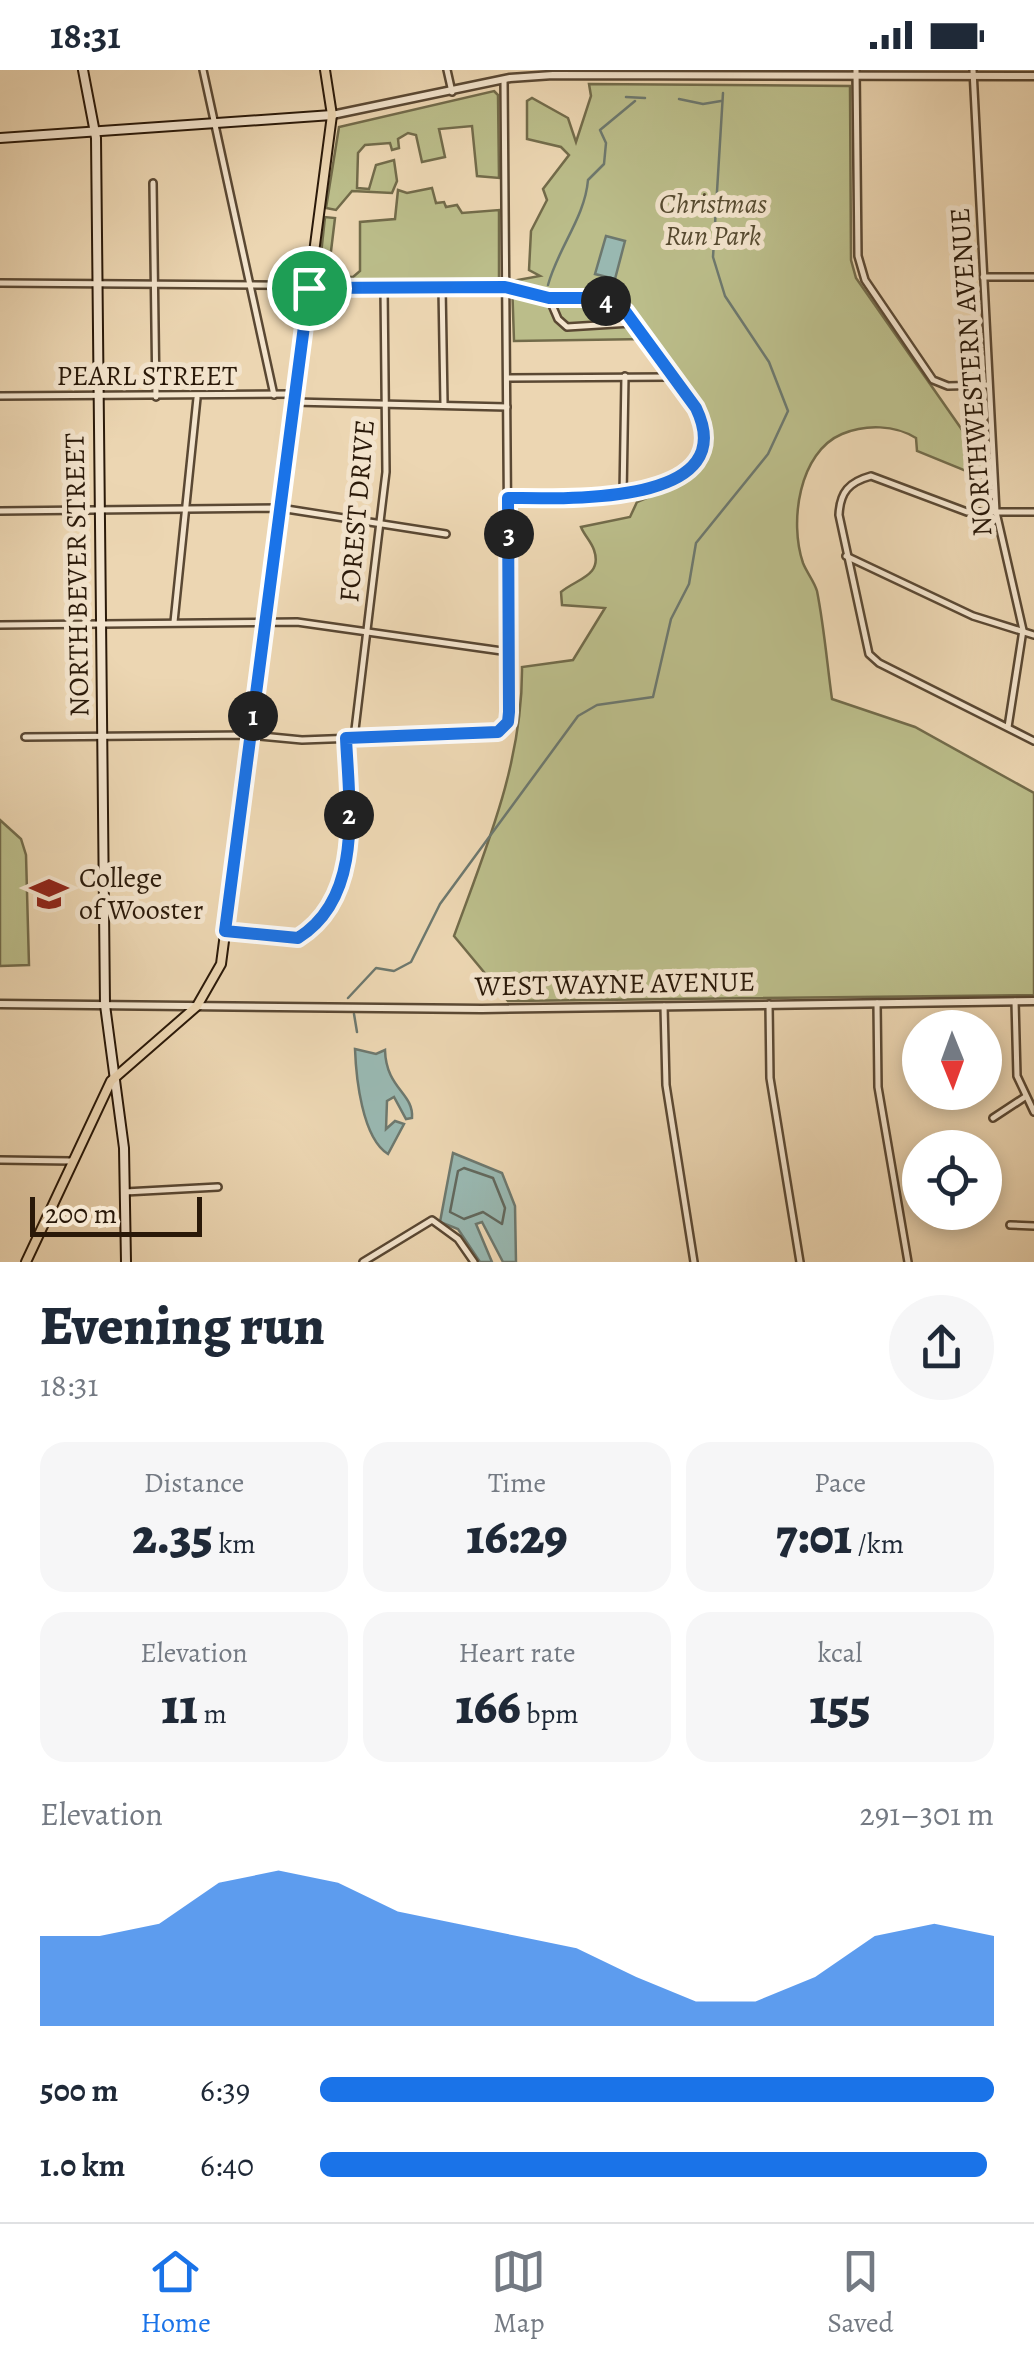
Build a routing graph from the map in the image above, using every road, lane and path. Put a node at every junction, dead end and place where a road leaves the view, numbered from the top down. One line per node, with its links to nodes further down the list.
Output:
1 (84, 70): 15 (main road, NORTH BEVER STREET)
2 (203, 70): 14 (street)
3 (325, 70): 13 (main road)
4 (447, 70): 12 (street)
5 (504, 70): 11 (street)
6 (600, 73): 7 (street); 11 (street)
7 (772, 73): 9 (street)
8 (973, 73): 9 (street); 10 (street); 18 (street, NORTHWESTERN AVENUE)
9 (856, 74): 35 (street)
10 (1034, 76)
11 (504, 80): 12 (street); 26 (street)
12 (452, 92): 13 (street)
13 (332, 114): 14 (main road); 27 (main road)
14 (215, 127): 15 (main road); 23 (street)
15 (96, 131): 16 (main road); 20 (main road, NORTH BEVER STREET)
16 (0, 138)
17 (154, 182): 22 (street)
18 (983, 277): 19 (street); 35 (street, NORTHWESTERN AVENUE)
19 (1034, 277)
20 (97, 283): 21 (street); 22 (street); 38 (main road, NORTH BEVER STREET)
21 (0, 284)
22 (153, 284): 23 (street); 39 (street)
23 (249, 285): 27 (street); 36 (street)
24 (384, 287): 25 (street); 27 (street); 42 (street, FOREST DRIVE)
25 (442, 287): 26 (street); 43 (street)
26 (505, 287): 28 (street); 34 (street)
27 (309, 288): 41 (main road)
28 (549, 298): 29 (street); 29 (street)
29 (631, 324): 30 (street)
30 (661, 361): 32 (street); 33 (street)
31 (625, 376): 32 (street); 34 (street); 45 (street)
32 (653, 376): 33 (street)
33 (673, 376): 45 (street)
34 (506, 378): 44 (street)
35 (988, 385): 51 (street, NORTHWESTERN AVENUE)
36 (274, 395): 40 (street, PEARL STREET); 41 (street, PEARL STREET)
37 (0, 396): 38 (street, PEARL STREET)
38 (98, 397): 39 (street, PEARL STREET); 49 (main road, NORTH BEVER STREET)
39 (156, 398): 40 (street, PEARL STREET)
40 (197, 398): 47 (street)
41 (294, 398): 42 (street, PEARL STREET); 48 (main road)
42 (386, 405): 43 (street, PEARL STREET); 53 (street, FOREST DRIVE)
43 (444, 405): 44 (street, PEARL STREET)
44 (508, 407): 46 (street)
45 (623, 496): 46 (street)
46 (508, 498): 63 (street)
47 (188, 508): 48 (street); 49 (street); 56 (street)
48 (280, 508): 53 (street); 57 (main road)
49 (99, 510): 50 (street); 58 (main road, NORTH BEVER STREET)
50 (0, 512)
51 (996, 512): 52 (street); 55 (street); 60 (street, NORTHWESTERN AVENUE)
52 (1034, 512)
53 (382, 523): 54 (street); 61 (street, FOREST DRIVE)
54 (446, 534)
55 (846, 556): 60 (street); 64 (street)
56 (174, 622): 57 (street); 58 (street)
57 (264, 622): 61 (street); 65 (main road)
58 (100, 623): 59 (street); 66 (main road, NORTH BEVER STREET)
59 (0, 625)
60 (1023, 630): 62 (street); 64 (street, NORTHWESTERN AVENUE)
61 (367, 631): 63 (street); 69 (street, FOREST DRIVE)
62 (1034, 636)
63 (508, 652): 69 (street)
64 (1008, 727): 70 (street)
65 (250, 735): 66 (street); 68 (street); 71 (main road)
66 (100, 736): 67 (street); 77 (main road, NORTH BEVER STREET)
67 (26, 737)
68 (346, 738): 69 (street); 71 (street)
69 (354, 738)
70 (1034, 740)
71 (225, 931): 78 (main road)
72 (1034, 1001): 73 (street, WEST WAYNE AVENUE)
73 (1015, 1002): 74 (street, WEST WAYNE AVENUE); 81 (street)
74 (876, 1003): 76 (street, WEST WAYNE AVENUE); 96 (street)
75 (0, 1004): 77 (street, WEST WAYNE AVENUE)
76 (769, 1004): 79 (street, WEST WAYNE AVENUE); 95 (street)
77 (105, 1005): 78 (street, WEST WAYNE AVENUE); 80 (main road, NORTH BEVER STREET)
78 (197, 1006): 79 (street, WEST WAYNE AVENUE); 80 (main road)
79 (664, 1006): 94 (street)
80 (111, 1081): 85 (main road); 87 (main road, NORTH BEVER STREET)
81 (1025, 1097): 82 (street); 83 (street)
82 (1034, 1112)
83 (993, 1118)
84 (0, 1160): 85 (street)
85 (71, 1161): 90 (main road)
86 (218, 1187): 87 (street)
87 (125, 1192): 91 (main road, NORTH BEVER STREET)
88 (1010, 1226): 89 (street)
89 (1034, 1226)
90 (26, 1262)
91 (126, 1262)
92 (363, 1262): 93 (street)
93 (474, 1262)
94 (694, 1262)
95 (800, 1262)
96 (908, 1262)

